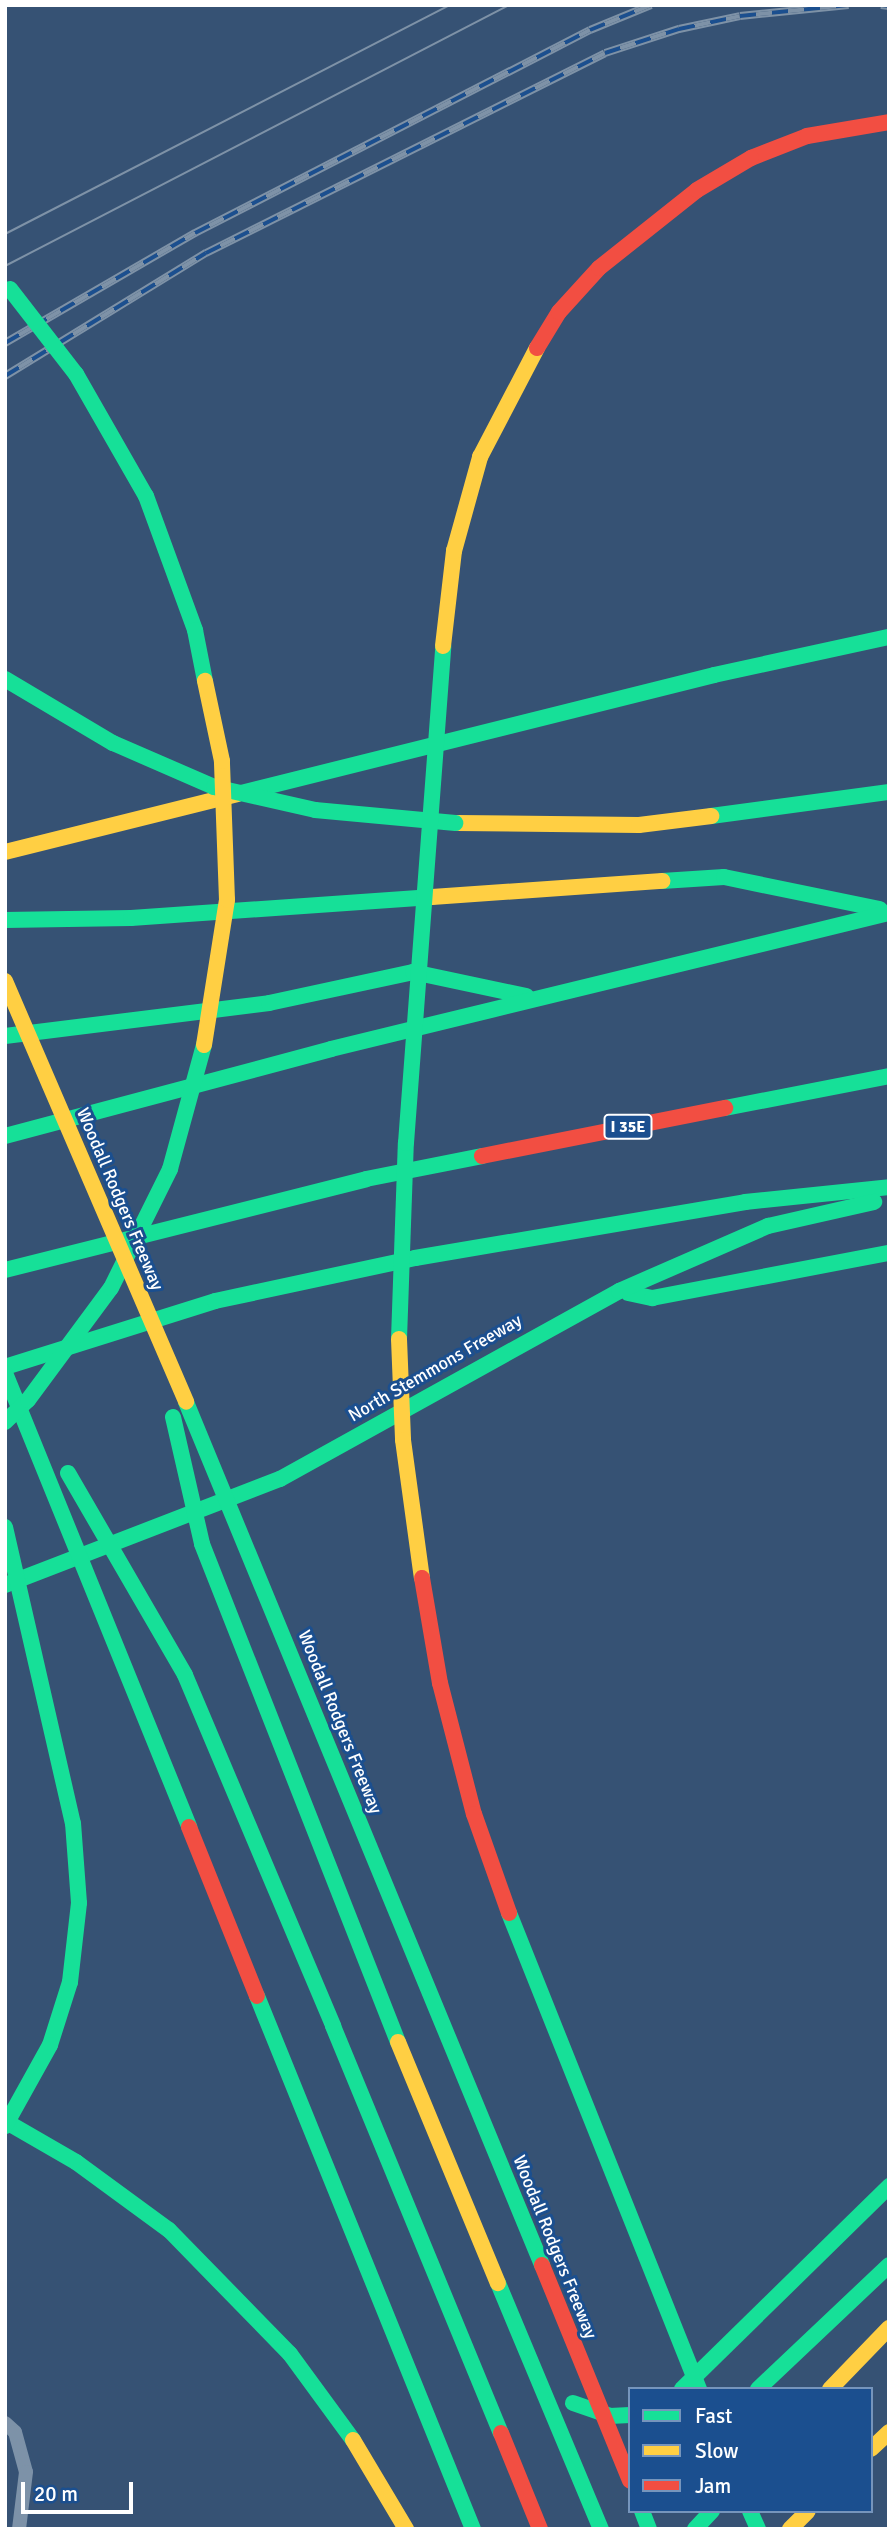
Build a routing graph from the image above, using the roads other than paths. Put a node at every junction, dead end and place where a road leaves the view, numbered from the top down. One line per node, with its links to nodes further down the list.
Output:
1 (889, 122): 32 (main road, bridge)
2 (5, 284): 22 (main road, bridge)
3 (889, 637): 6 (main road)
4 (5, 679): 5 (main road, bridge)
5 (889, 792)
6 (5, 852)
7 (889, 912): 8 (main road); 10 (main road)
8 (5, 920)
9 (5, 981): 19 (main road, Woodall Rodgers Freeway, bridge)
10 (535, 998): 11 (main road); 13 (main road)
11 (5, 1036)
12 (889, 1076): 17 (main road, I 35E)
13 (5, 1136)
14 (889, 1187): 20 (main road)
15 (889, 1198): 18 (main road, North Stemmons Freeway)
16 (889, 1254): 18 (main road)
17 (5, 1270)
18 (619, 1291): 24 (main road, North Stemmons Freeway)
19 (150, 1319): 30 (main road, bridge); 39 (main road, Woodall Rodgers Freeway, bridge)
20 (5, 1366): 46 (main road, bridge)
21 (5, 1373): 45 (main road, bridge)
22 (5, 1422)
23 (5, 1527): 26 (main road, bridge)
24 (5, 1585)
25 (5, 2121): 44 (main road)
26 (5, 2126)
27 (889, 2186): 31 (main road)
28 (889, 2265): 33 (main road)
29 (889, 2328): 34 (main road)
30 (538, 2377): 35 (main road); 47 (main road)
31 (684, 2387)
32 (698, 2387)
33 (760, 2387)
34 (832, 2387)
35 (628, 2415)
36 (5, 2423): 43 (lane)
37 (889, 2432): 38 (main road)
38 (873, 2447)
39 (628, 2476)
40 (710, 2513): 48 (main road)
41 (751, 2513): 49 (main road)
42 (806, 2513): 50 (main road)
43 (19, 2529)
44 (407, 2529)
45 (473, 2529)
46 (540, 2529)
47 (601, 2529)
48 (695, 2529)
49 (758, 2529)
50 (790, 2529)

